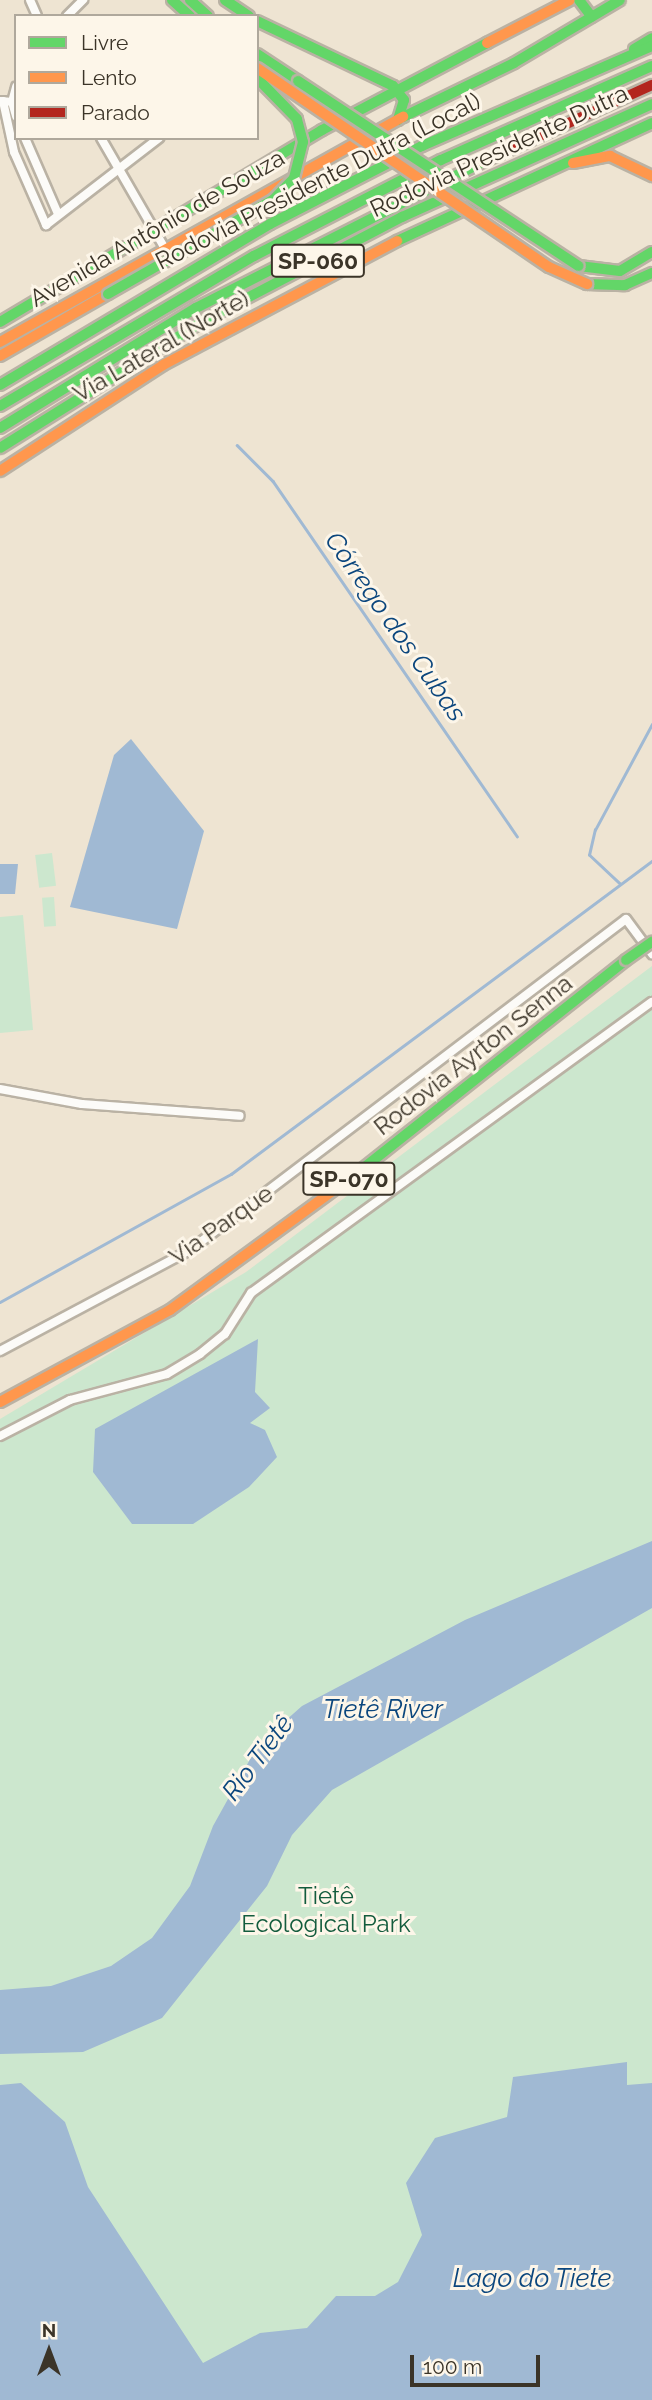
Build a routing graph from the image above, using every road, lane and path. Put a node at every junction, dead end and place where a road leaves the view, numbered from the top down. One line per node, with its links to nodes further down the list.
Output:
1 (83, 0): 8 (street)
2 (172, 0): 9 (main road)
3 (190, 0): 10 (main road)
4 (225, 0): 11 (main road)
5 (570, 0): 22 (main road, Avenida Antônio de Souza)
6 (579, 0): 12 (main road)
7 (620, 0): 12 (main road, Avenida Antônio de Souza)
8 (69, 14)
9 (188, 14)
10 (206, 14)
11 (246, 14)
12 (592, 17): 25 (main road, Avenida Antônio de Souza)
13 (259, 22): 22 (main road)
14 (652, 38): 17 (main road)
15 (652, 46): 17 (main road, Rodovia Presidente Dutra (Local) / SP-060)
16 (259, 55): 36 (main road, bridge)
17 (625, 55): 41 (main road, Rodovia Presidente Dutra (Local) / SP-060)
18 (652, 66): 42 (main road, Rodovia Presidente Dutra / SP-060)
19 (259, 69): 37 (main road, bridge)
20 (259, 80): 40 (main road, bridge)
21 (652, 85): 43 (main road, Rodovia Presidente Dutra / SP-060)
22 (400, 92): 25 (main road); 34 (main road, Avenida Antônio de Souza)
23 (8, 102): 33 (street)
24 (652, 104): 44 (main road, Rodovia Presidente Dutra / SP-060)
25 (398, 120): 35 (main road, Avenida Antônio de Souza)
26 (652, 123): 31 (main road, Via Lateral (Norte))
27 (25, 140): 33 (street)
28 (102, 140): 30 (street)
29 (157, 140): 30 (street)
30 (118, 171): 33 (street); 34 (street)
31 (537, 172): 32 (main road); 45 (main road, Via Lateral (Norte))
32 (652, 176)
33 (58, 214)
34 (154, 230): 35 (street); 38 (main road, Avenida Antônio de Souza)
35 (164, 247): 39 (main road, Avenida Antônio de Souza)
36 (652, 252)
37 (652, 273)
38 (0, 322)
39 (0, 342)
40 (0, 356)
41 (0, 385)
42 (0, 406)
43 (0, 428)
44 (0, 448)
45 (0, 471)
46 (652, 942): 52 (main road, Rodovia Ayrton Senna / SP-070, bridge)
47 (652, 954): 51 (street, Via Parque)
48 (652, 1002): 53 (street)
49 (0, 1089): 50 (street)
50 (240, 1116)
51 (0, 1351)
52 (0, 1402)
53 (0, 1436)

